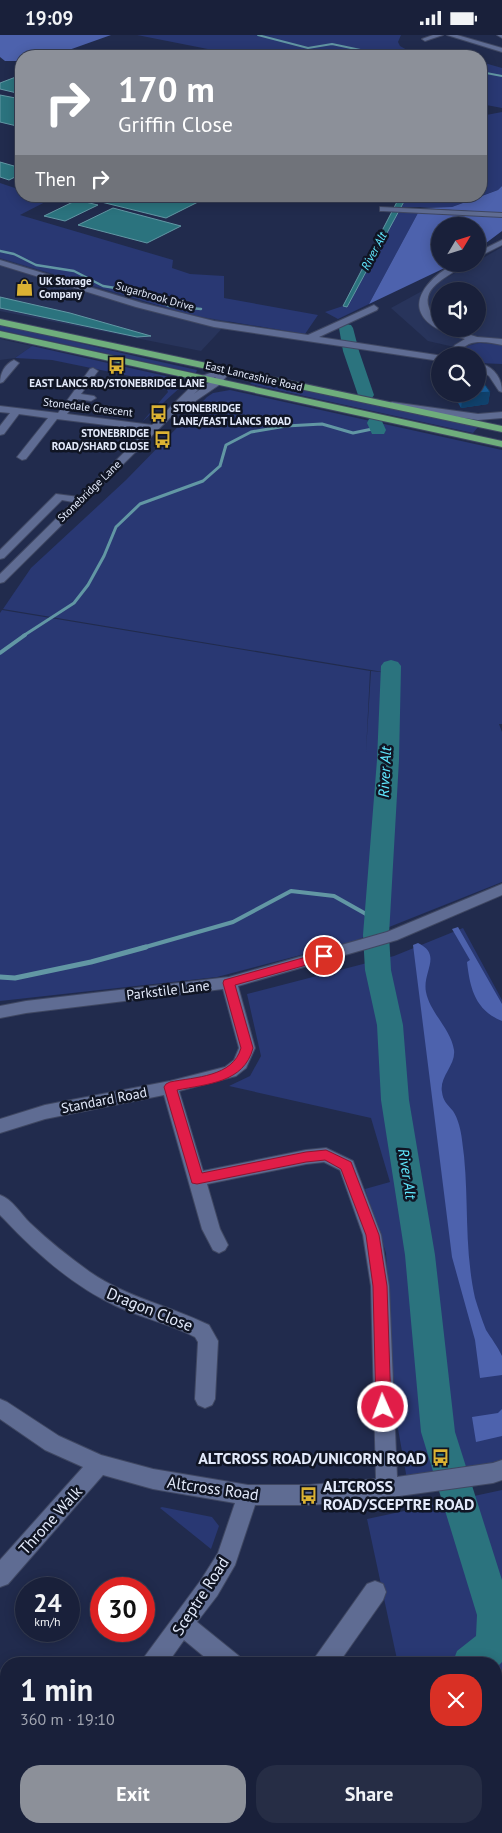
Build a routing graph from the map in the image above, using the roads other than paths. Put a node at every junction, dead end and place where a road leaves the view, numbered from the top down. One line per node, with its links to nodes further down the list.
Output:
1 (440, 35): 5 (street)
2 (450, 35): 4 (street)
3 (466, 35): 4 (street)
4 (458, 37): 6 (street)
5 (425, 39)
6 (490, 47): 7 (street); 8 (street)
7 (482, 50)
8 (502, 50)
9 (487, 52): 10 (street)
10 (502, 57)
11 (383, 209): 12 (street)
12 (502, 215)
13 (502, 242): 14 (street)
14 (486, 251)
15 (0, 262): 25 (street, Sugarbrook Drive)
16 (443, 273): 17 (street)
17 (432, 282)
18 (431, 283): 20 (street)
19 (371, 312): 25 (street)
20 (431, 320)
21 (0, 322): 36 (highway, East Lancashire Road)
22 (0, 334): 39 (highway, East Lancashire Road)
23 (444, 337): 28 (street)
24 (469, 337): 26 (street)
25 (307, 339): 31 (street, Sugarbrook Drive)
26 (478, 340): 27 (street); 29 (street)
27 (502, 342)
28 (453, 347)
29 (465, 347)
30 (431, 354): 31 (street)
31 (423, 355): 32 (street)
32 (431, 356)
33 (14, 363): 40 (street)
34 (502, 366): 35 (street)
35 (486, 367)
36 (227, 370): 39 (street, Stonebridge Lane); 41 (street); 45 (highway, East Lancashire Road)
37 (486, 370): 42 (street)
38 (93, 371): 43 (street)
39 (206, 377): 41 (highway, East Lancashire Road); 48 (street, Stonebridge Lane)
40 (0, 380)
41 (220, 381): 48 (street); 54 (highway, East Lancashire Road)
42 (502, 389)
43 (75, 396): 44 (street); 50 (street)
44 (91, 398)
45 (383, 404): 49 (street); 52 (highway, East Lancashire Road)
46 (0, 409): 47 (street, Stonedale Crescent)
47 (17, 411): 50 (street, Stonedale Crescent); 53 (street)
48 (173, 411): 51 (street, Stonebridge Lane)
49 (502, 415)
50 (57, 416): 51 (street, Stonedale Crescent); 55 (street)
51 (156, 428): 56 (street, Stonebridge Lane)
52 (502, 429)
53 (0, 432)
54 (499, 443)
55 (22, 457)
56 (80, 500): 57 (street); 58 (street, Stonebridge Lane)
57 (0, 556)
58 (0, 580)
59 (502, 889): 60 (street, Parkstile Lane)
60 (229, 983): 61 (street, Parkstile Lane); 62 (street, Standard Road)
61 (0, 1012)
62 (170, 1087): 63 (street, Standard Road); 64 (street)
63 (0, 1126)
64 (197, 1179): 66 (street); 71 (street)
65 (0, 1202): 67 (street, Dragon Close)
66 (219, 1245)
67 (205, 1399)
68 (0, 1408): 69 (street, Altcross Road)
69 (99, 1464): 72 (street, Altcross Road); 73 (street, Throne Walk)
70 (498, 1472): 71 (street, Altcross Road)
71 (388, 1488): 72 (street, Altcross Road)
72 (248, 1495): 75 (street, Sceptre Road)
73 (0, 1576)
74 (375, 1592): 78 (street)
75 (183, 1625): 76 (street, Sceptre Road); 77 (street)
76 (158, 1657)
77 (222, 1657)
78 (329, 1657)

